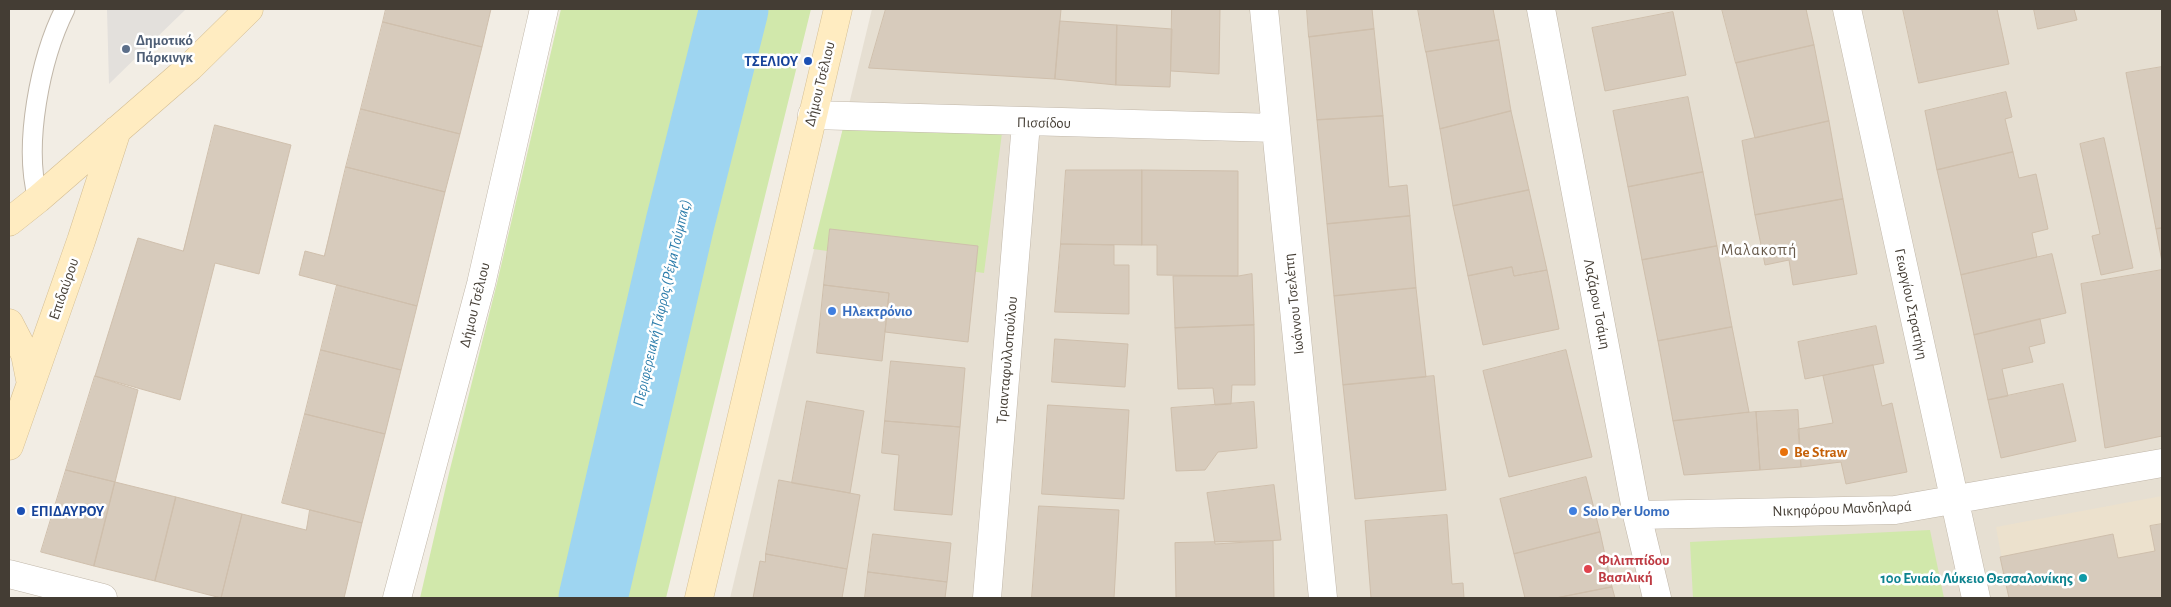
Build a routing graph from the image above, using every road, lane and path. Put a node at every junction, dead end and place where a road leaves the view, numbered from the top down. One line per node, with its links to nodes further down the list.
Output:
1 (65, 9): 12 (lane)
2 (249, 9): 11 (street)
3 (544, 9): 22 (street, Δήμου Τσέλιου)
4 (838, 9): 8 (street, Δήμου Τσέλιου)
5 (1264, 9): 10 (street, Ιωάννου Τσελέπη)
6 (1541, 9): 19 (street, Λαζάρου Τσάμη)
7 (1847, 9): 18 (street, Γεωργίου Στρατήγη)
8 (812, 115): 9 (street, Πισσίδου); 23 (street, Δήμου Τσέλιου)
9 (1026, 123): 10 (street, Πισσίδου); 24 (street, Τριανταφυλλοπούλου)
10 (1276, 128): 25 (street, Ιωάννου Τσελέπη)
11 (117, 130): 12 (street); 15 (street, Επιδαύρου)
12 (38, 199): 13 (street)
13 (9, 222)
14 (9, 324): 15 (street)
15 (32, 384): 16 (street, Επιδαύρου)
16 (9, 446)
17 (2162, 463): 18 (street, Νικηφόρου Μανδηλαρά)
18 (1954, 500): 19 (street, Νικηφόρου Μανδηλαρά); 27 (street, Γεωργίου Στρατήγη)
19 (1637, 515): 26 (street, Λαζάρου Τσάμη)
20 (9, 574): 21 (street)
21 (102, 598)
22 (397, 598)
23 (699, 598)
24 (988, 598)
25 (1323, 598)
26 (1657, 598)
27 (1976, 598)

